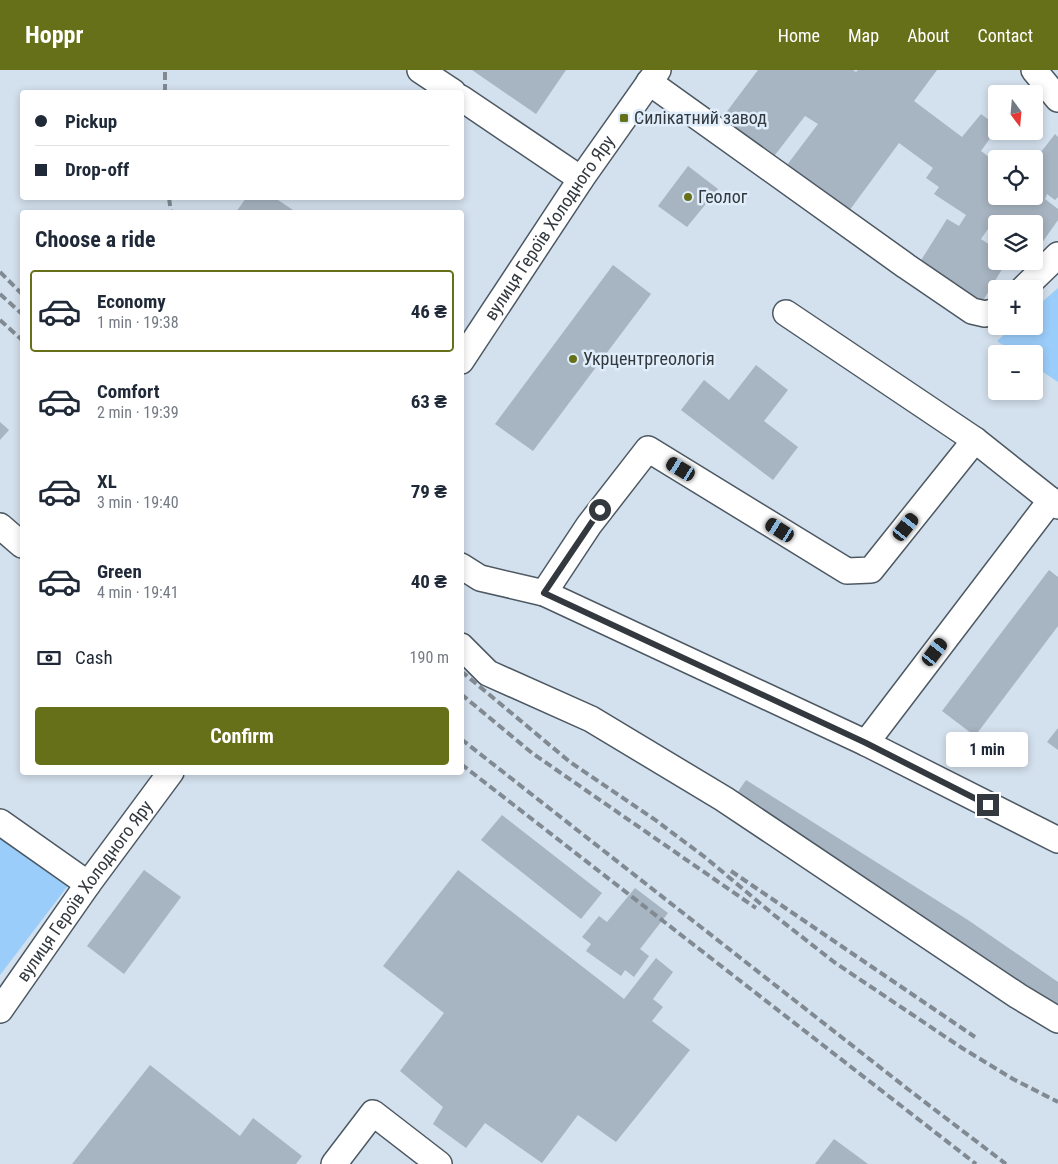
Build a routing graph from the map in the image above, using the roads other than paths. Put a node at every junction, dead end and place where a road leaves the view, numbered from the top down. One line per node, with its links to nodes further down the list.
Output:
1 (420, 70): 4 (street)
2 (1034, 70): 5 (street)
3 (653, 76): 7 (street, вулиця Героїв Холодного Яру); 11 (street)
4 (450, 90)
5 (1058, 99)
6 (464, 100): 7 (street)
7 (581, 179): 12 (street, вулиця Героїв Холодного Яру)
8 (1058, 255): 9 (street)
9 (1032, 280)
10 (786, 313): 13 (street)
11 (988, 313)
12 (464, 356)
13 (975, 440): 14 (street); 18 (street)
14 (1054, 503): 20 (street)
15 (0, 526): 16 (street)
16 (20, 544)
17 (464, 568): 18 (street)
18 (544, 593): 20 (street)
19 (464, 649): 26 (street)
20 (866, 743): 23 (street)
21 (169, 775): 24 (street, вулиця Героїв Холодного Яру)
22 (0, 822): 24 (street)
23 (1058, 840)
24 (88, 884): 25 (street, вулиця Героїв Холодного Яру)
25 (0, 1010)
26 (1058, 1020)
27 (334, 1164): 28 (street)
28 (439, 1164)

